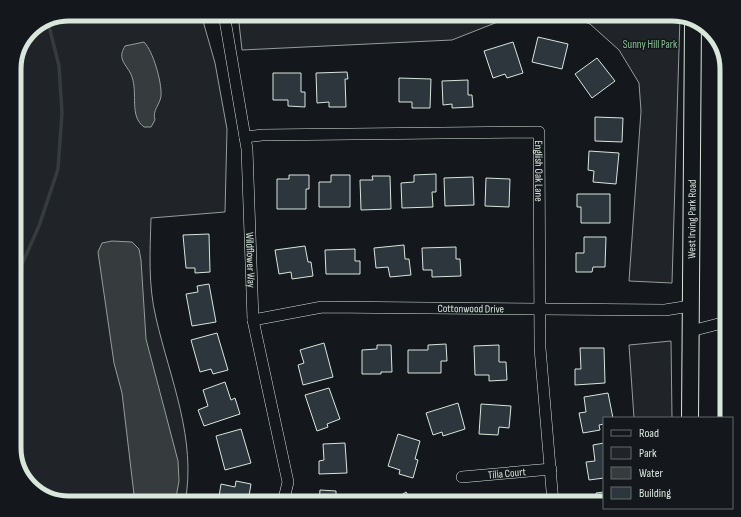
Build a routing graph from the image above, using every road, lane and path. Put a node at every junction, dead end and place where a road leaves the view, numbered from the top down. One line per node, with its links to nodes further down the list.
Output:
1 (225, 21): 3 (street, Wildflower Way)
2 (693, 26): 4 (main road, West Irving Park Road)
3 (245, 138): 5 (street, English Oak Lane); 6 (street, Wildflower Way)
4 (690, 306): 5 (street, Cottonwood Drive); 8 (main road, West Irving Park Road)
5 (540, 308): 6 (street, Cottonwood Drive); 10 (street, English Oak Lane)
6 (253, 320): 12 (street, Wildflower Way)
7 (720, 324): 8 (street)
8 (691, 331): 9 (main road, West Irving Park Road)
9 (690, 417)
10 (551, 469): 11 (street, Tilia Court); 13 (street, English Oak Lane)
11 (462, 477)
12 (285, 496)
13 (553, 496)

